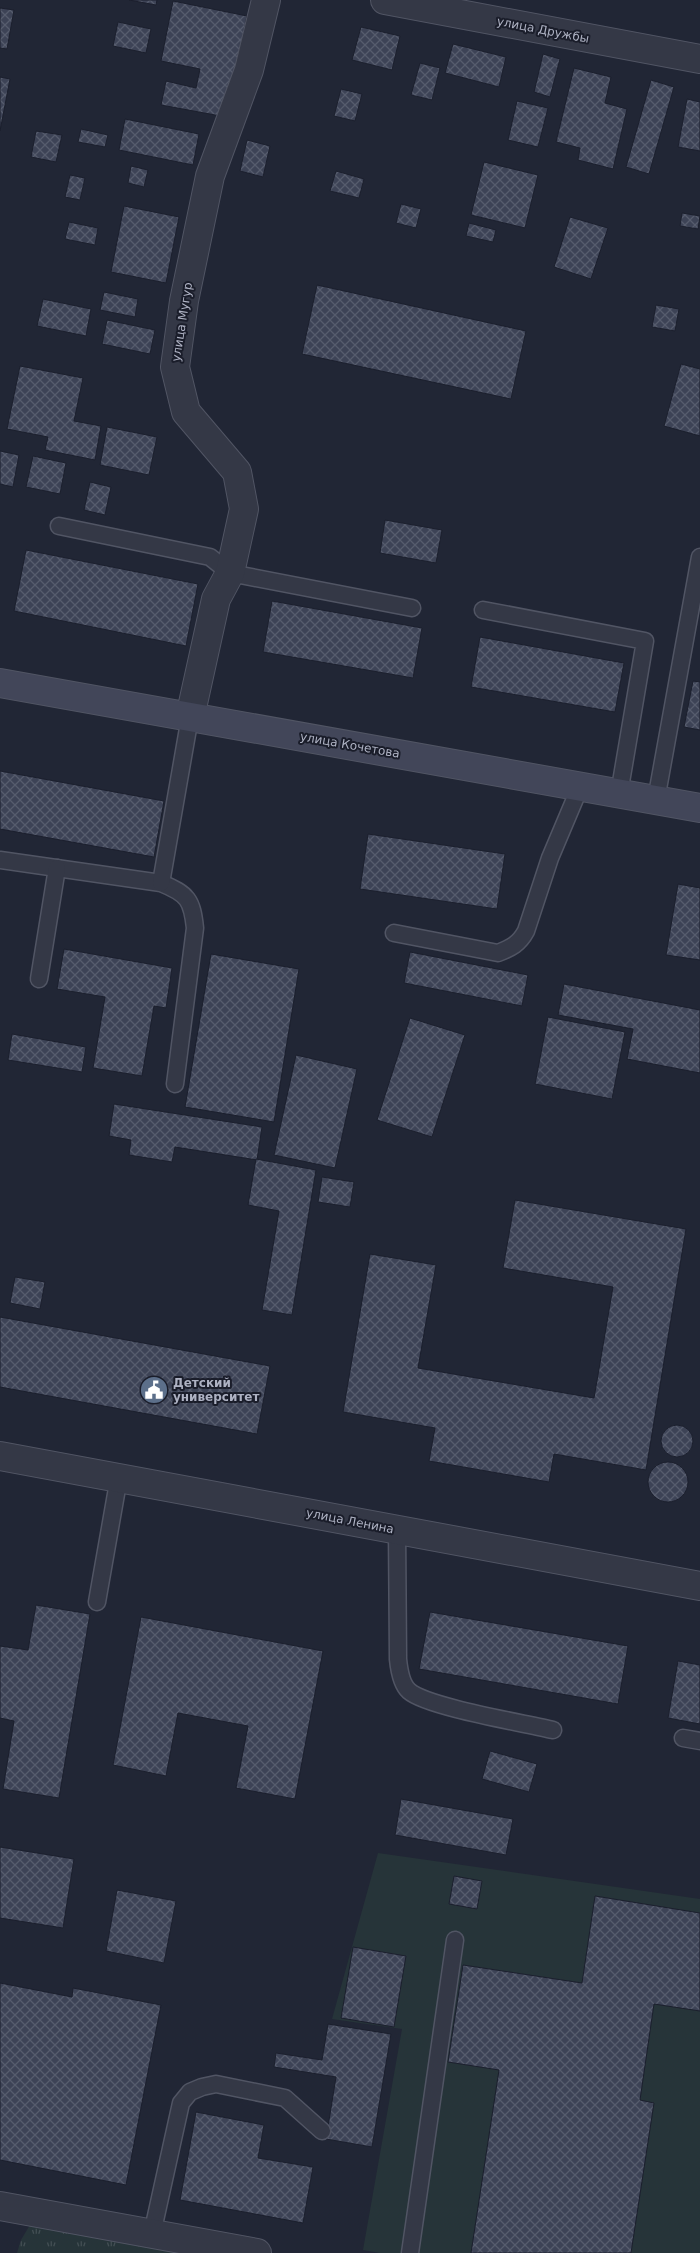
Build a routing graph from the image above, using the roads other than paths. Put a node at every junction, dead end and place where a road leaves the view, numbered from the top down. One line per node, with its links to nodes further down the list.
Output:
1 (266, 0): 6 (street, улица Мугур)
2 (385, 0): 3 (street, улица Дружбы)
3 (700, 59)
4 (60, 526): 6 (lane)
5 (700, 557): 13 (lane)
6 (230, 573): 7 (lane); 10 (street, улица Мугур)
7 (412, 608)
8 (483, 610): 12 (lane)
9 (0, 683): 10 (main road, улица Кочетова)
10 (190, 717): 11 (main road, улица Кочетова); 17 (lane)
11 (580, 787): 12 (main road, улица Кочетова); 18 (lane)
12 (619, 794): 13 (main road, улица Кочетова)
13 (656, 800): 14 (main road, улица Кочетова)
14 (700, 808)
15 (0, 860): 16 (lane)
16 (57, 868): 17 (lane); 19 (lane)
17 (161, 883): 20 (lane)
18 (394, 932)
19 (39, 979)
20 (176, 1084)
21 (0, 1456): 22 (street, улица Ленина)
22 (118, 1477): 23 (street, улица Ленина); 25 (lane)
23 (397, 1530): 24 (street, улица Ленина); 26 (lane)
24 (700, 1586)
25 (97, 1602)
26 (553, 1730)
27 (683, 1738): 28 (lane)
28 (700, 1741)
29 (455, 1940): 34 (lane)
30 (322, 2131): 32 (lane)
31 (1, 2210): 32 (street)
32 (152, 2234): 33 (street)
33 (257, 2253)
34 (410, 2253)

